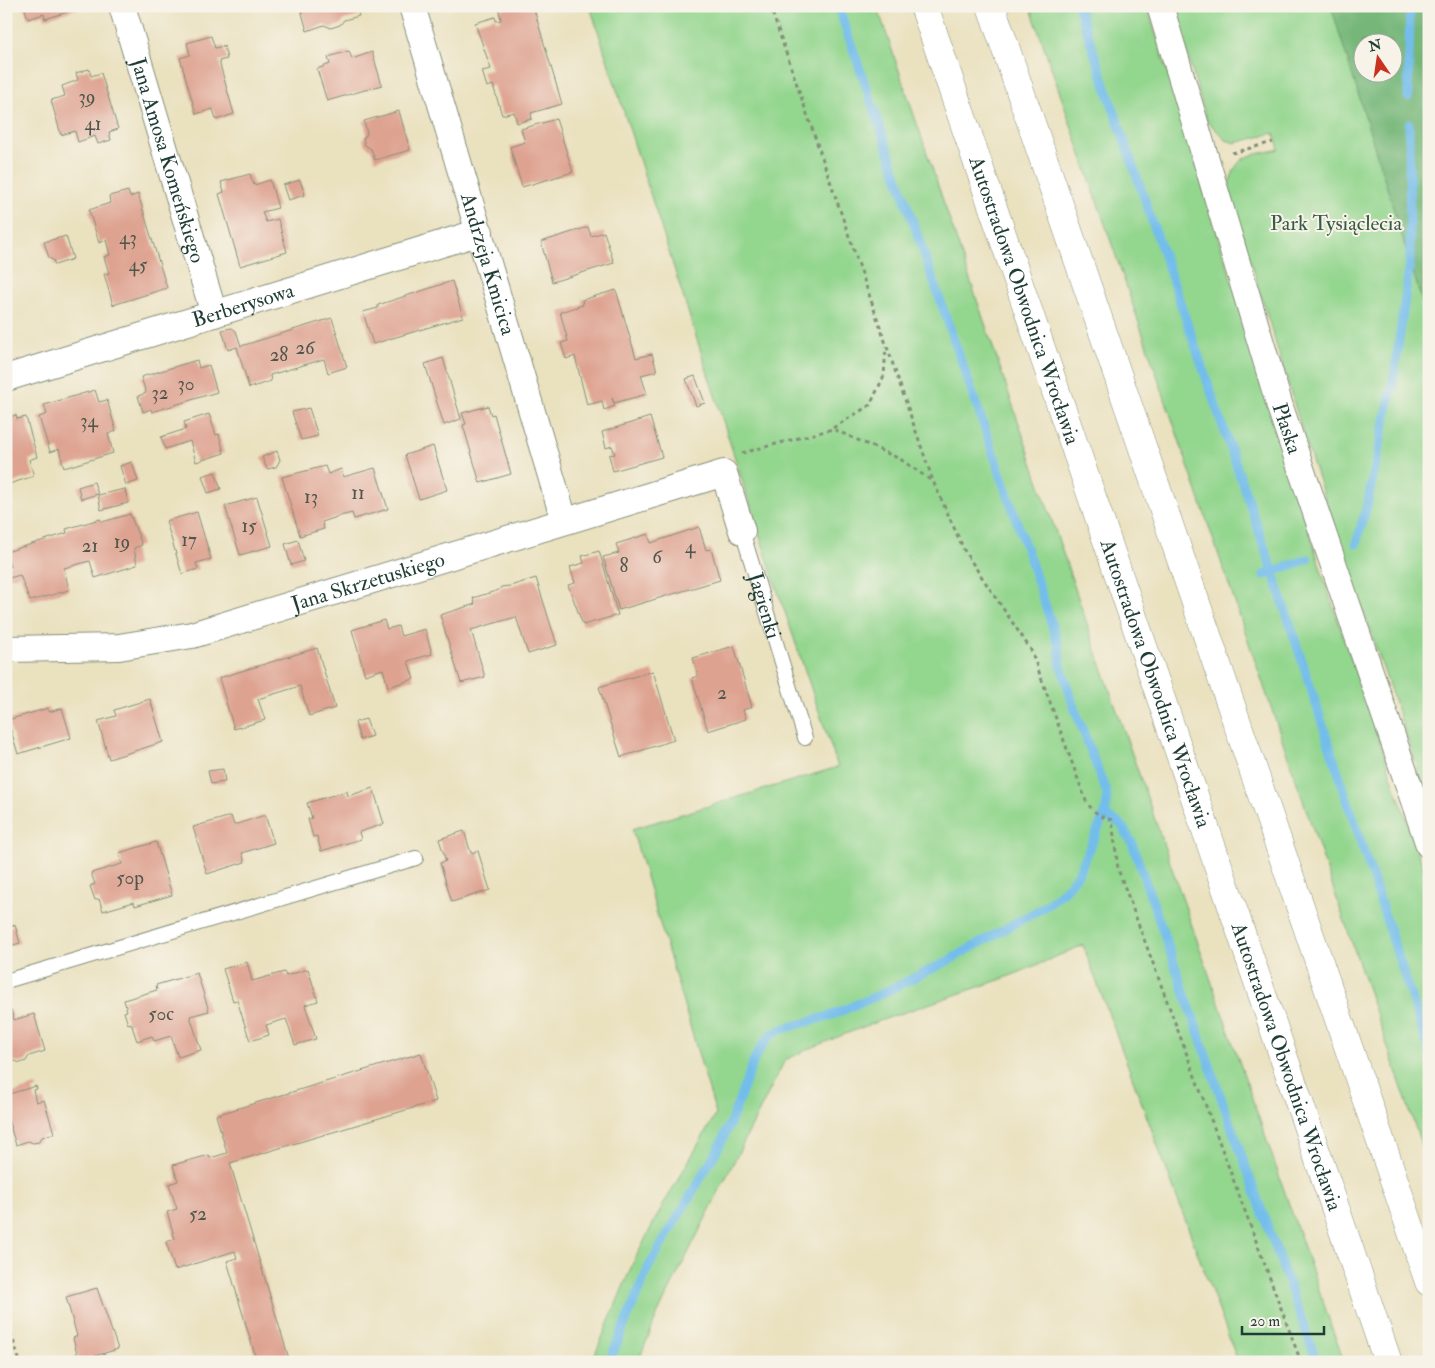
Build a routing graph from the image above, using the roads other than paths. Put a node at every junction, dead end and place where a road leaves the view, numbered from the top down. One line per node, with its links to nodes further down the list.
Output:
1 (122, 6): 7 (street, Jana Amosa Komeńskiego)
2 (412, 6): 6 (street, Andrzeja Kmicica)
3 (924, 6): 18 (highway, Autostradowa Obwodnica Wrocławia)
4 (990, 6): 17 (highway)
5 (1160, 6): 14 (street, Płaska)
6 (480, 232): 7 (street, Berberysowa); 10 (street, Andrzeja Kmicica)
7 (214, 314): 8 (street, Berberysowa)
8 (6, 378)
9 (724, 473): 10 (street, Jana Skrzetuskiego); 11 (street, Jagienki)
10 (564, 520): 12 (street, Jana Skrzetuskiego)
11 (742, 531): 13 (lane, Jagienki)
12 (6, 649)
13 (805, 738)
14 (1429, 846)
15 (416, 858): 16 (lane)
16 (6, 981)
17 (1429, 1282)
18 (1388, 1362)

